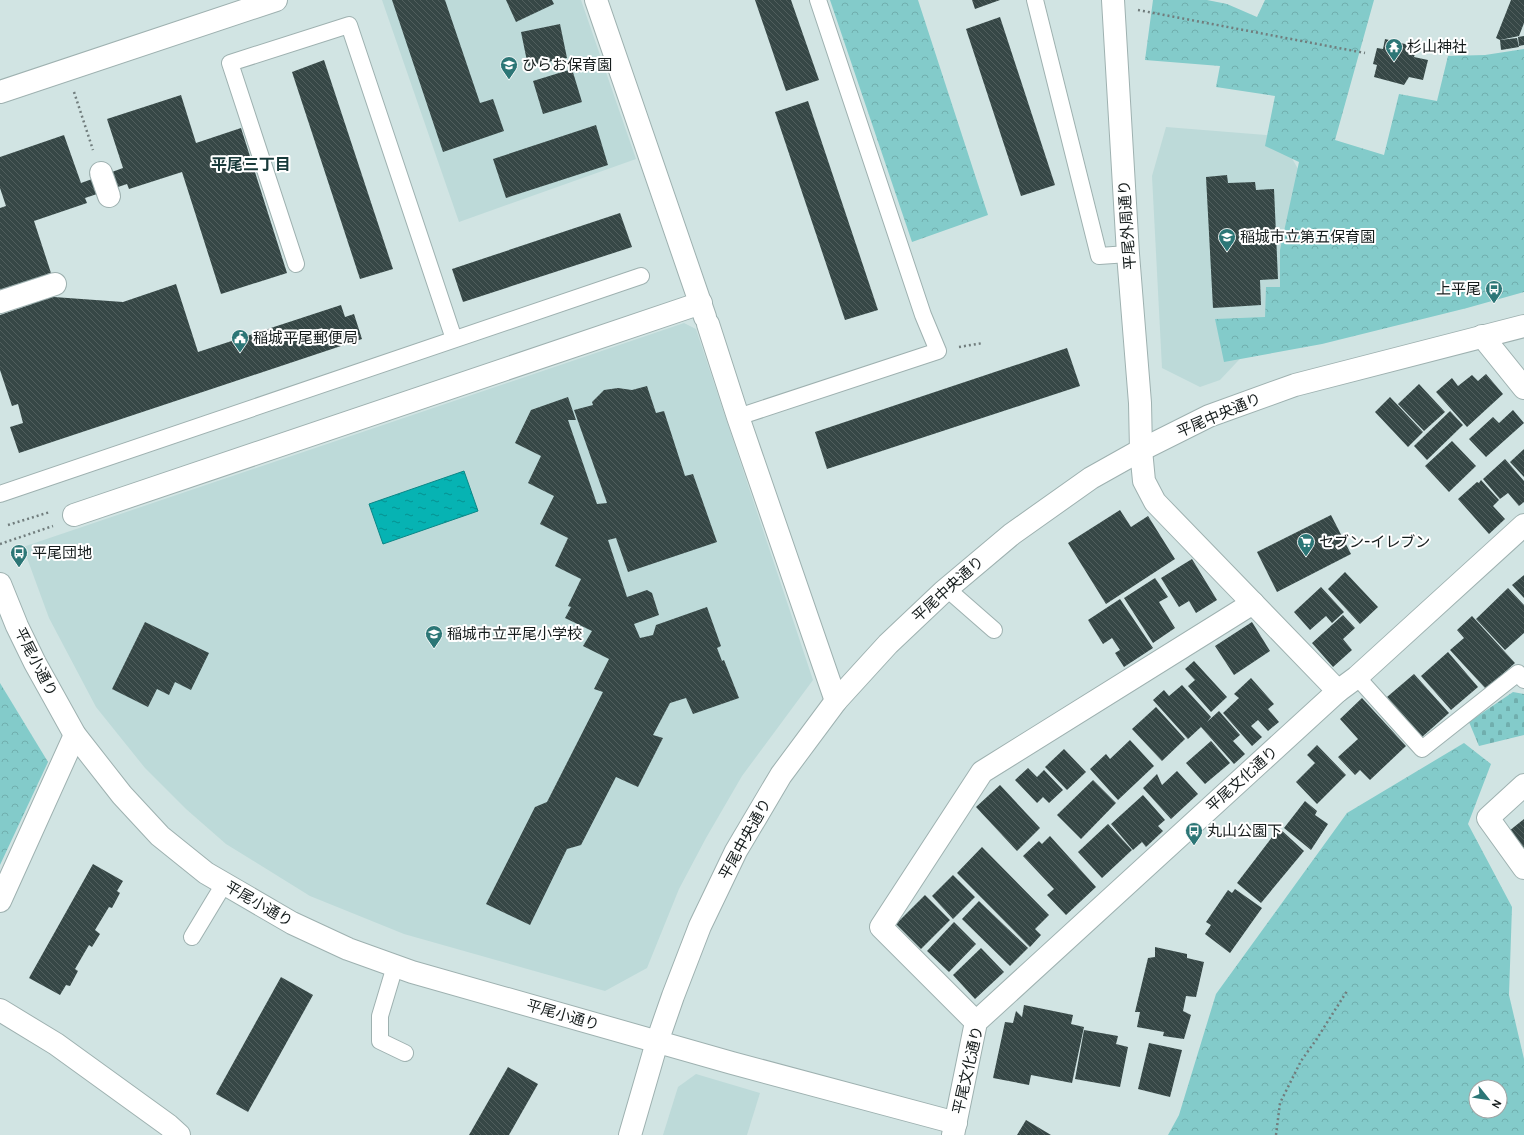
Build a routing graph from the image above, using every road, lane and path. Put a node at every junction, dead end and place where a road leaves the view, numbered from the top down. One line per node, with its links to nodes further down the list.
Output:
1 (276, 0): 8 (street)
2 (596, 0): 18 (street)
3 (818, 0): 23 (lane)
4 (1035, 0): 13 (lane)
5 (1113, 0): 13 (street, 平尾外周通り)
6 (1134, 10): 7 (path)
7 (1365, 53)
8 (70, 81): 9 (street); 10 (path)
9 (0, 92)
10 (88, 135)
11 (101, 173): 12 (street)
12 (109, 196)
13 (1128, 254): 24 (street, 平尾外周通り)
14 (296, 264): 21 (lane)
15 (641, 276): 21 (lane)
16 (55, 284): 17 (street)
17 (0, 302)
18 (701, 303): 23 (street); 26 (street)
19 (1524, 326): 20 (street, 平尾中央通り)
20 (1482, 336): 22 (street); 24 (street, 平尾中央通り)
21 (454, 339): 25 (lane)
22 (1524, 388)
23 (738, 417): 37 (street)
24 (1141, 450): 31 (street, 平尾中央通り); 32 (street, 平尾外周通り)
25 (0, 494)
26 (74, 515): 27 (path); 29 (path)
27 (8, 525)
28 (1524, 525): 34 (street, 平尾文化通り)
29 (0, 544)
30 (0, 584): 38 (street, 平尾小通り)
31 (946, 588): 33 (lane); 37 (street, 平尾中央通り)
32 (1253, 603): 36 (street, 平尾外周通り); 47 (street)
33 (994, 630)
34 (1357, 676): 35 (lane); 36 (street, 平尾文化通り)
35 (1524, 680)
36 (1338, 691): 47 (street, 平尾文化通り)
37 (836, 700): 48 (street, 平尾中央通り)
38 (74, 735): 41 (street, 平尾小通り); 42 (street)
39 (1524, 785): 40 (street)
40 (1524, 868)
41 (224, 884): 43 (lane); 44 (street, 平尾小通り)
42 (0, 901)
43 (192, 937)
44 (395, 966): 48 (street, 平尾小通り); 49 (lane)
45 (1347, 990): 53 (path)
46 (0, 1010): 51 (street)
47 (976, 1022): 50 (street, 平尾文化通り)
48 (657, 1042): 50 (street, 平尾小通り); 52 (street, 平尾中央通り)
49 (405, 1053)
50 (954, 1129)
51 (179, 1135)
52 (630, 1135)
53 (1276, 1135)

